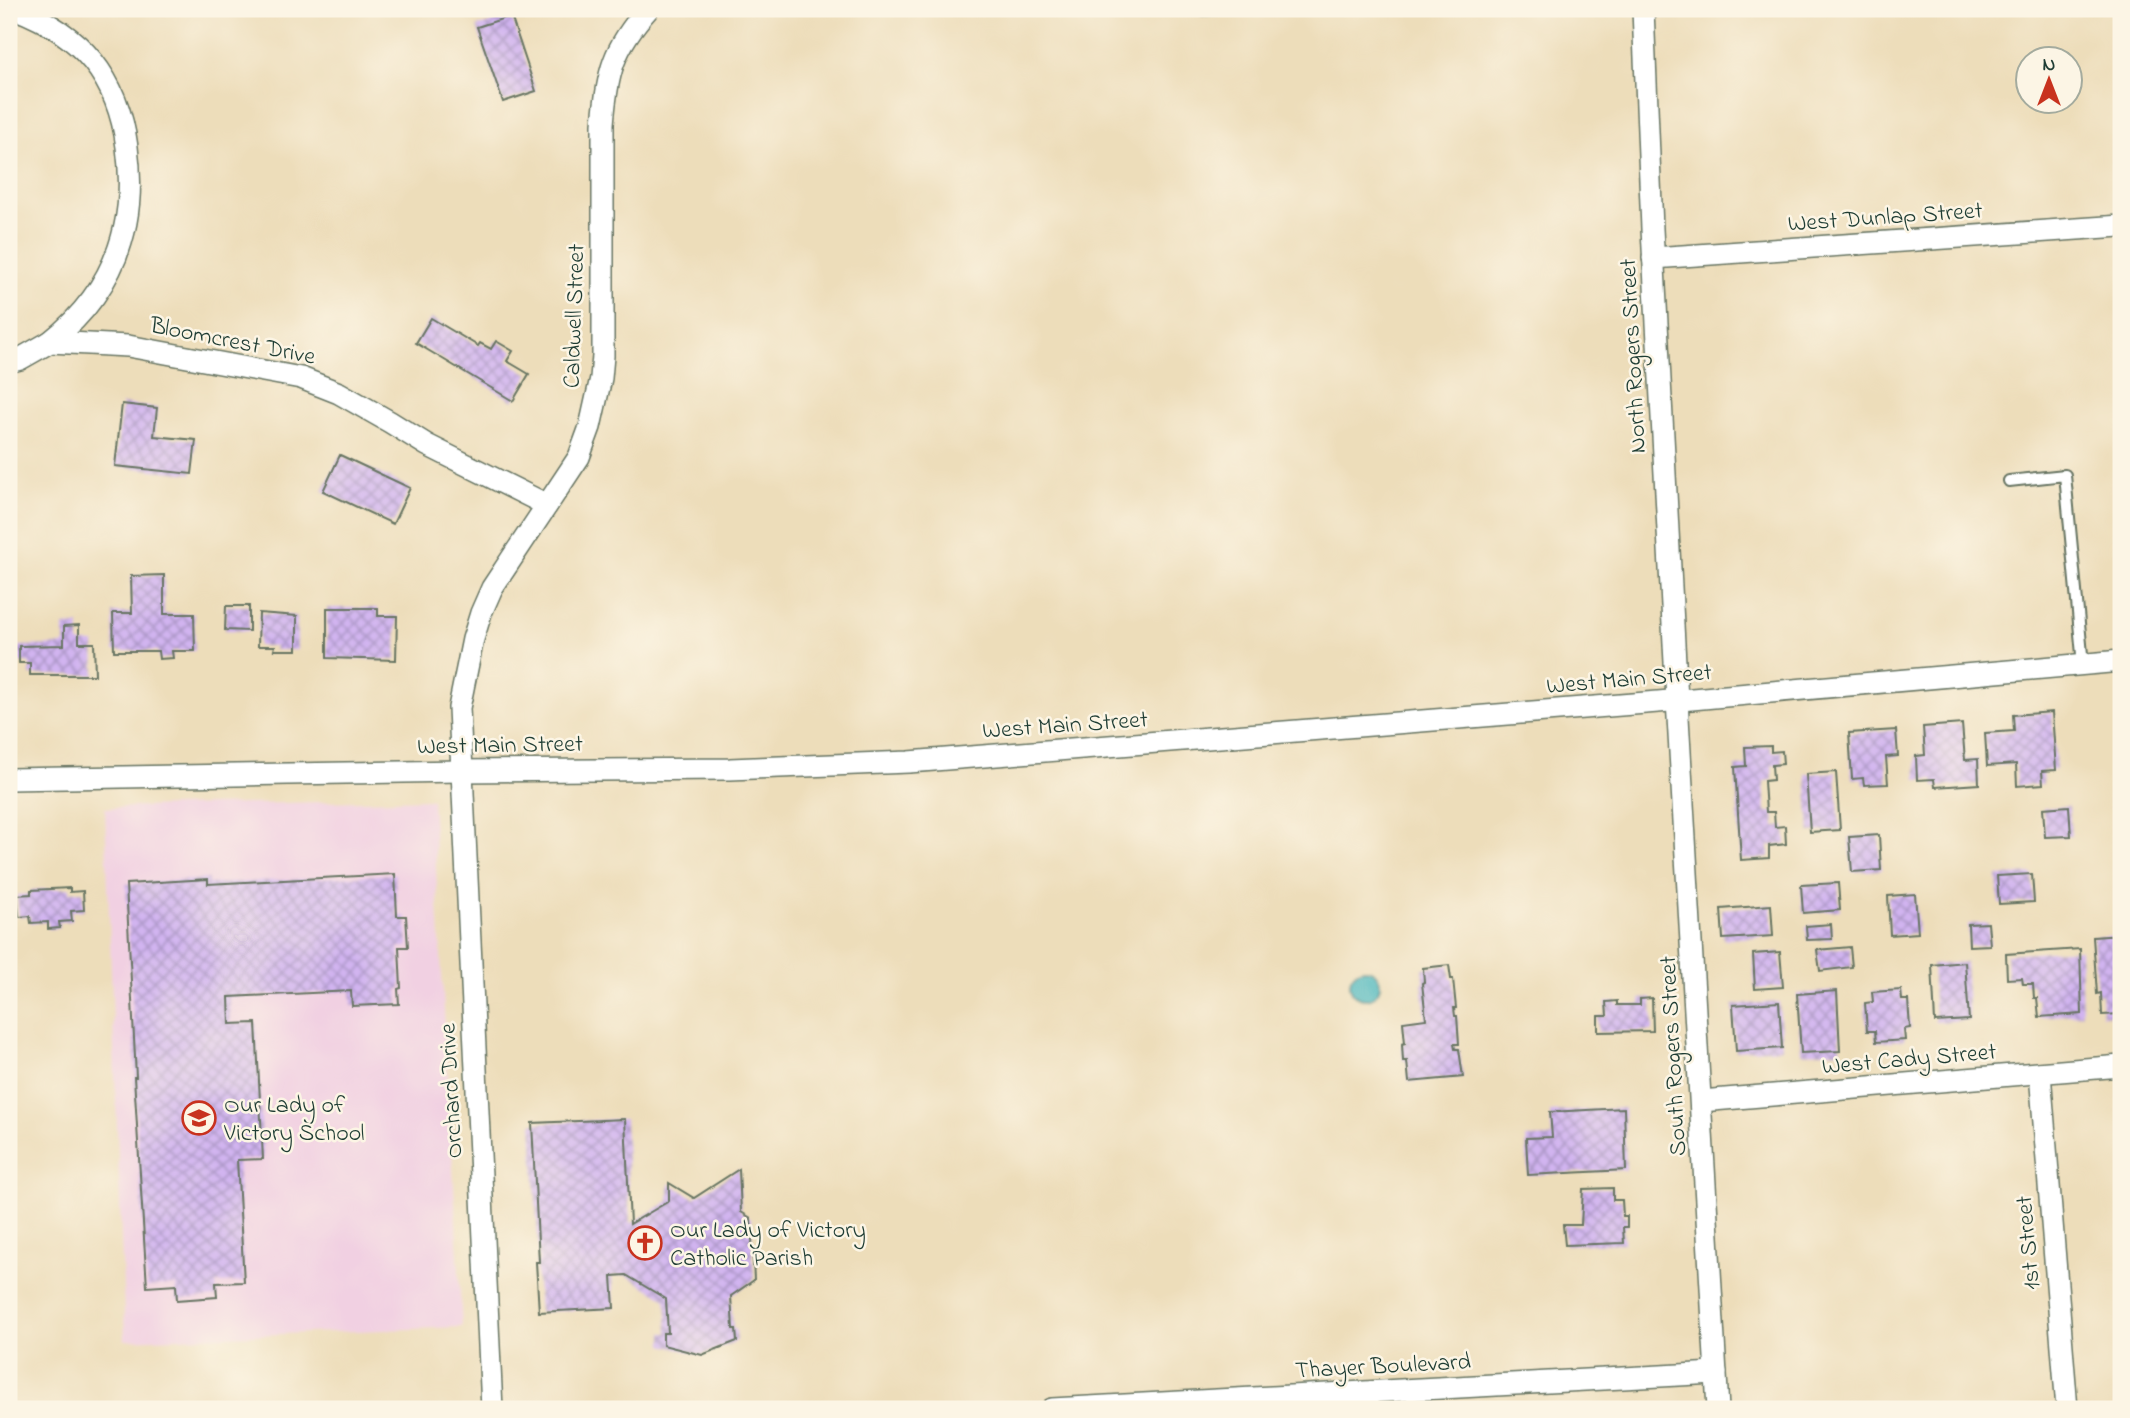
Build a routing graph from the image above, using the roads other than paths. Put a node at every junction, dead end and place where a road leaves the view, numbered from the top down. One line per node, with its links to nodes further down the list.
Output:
1 (16, 9): 6 (street)
2 (648, 9): 9 (street, Caldwell Street)
3 (1643, 9): 5 (street, North Rogers Street)
4 (2121, 226): 5 (street, West Dunlap Street)
5 (1653, 258): 12 (street, North Rogers Street)
6 (50, 342): 7 (street); 9 (street, Bloomcrest Drive)
7 (9, 362)
8 (2009, 481): 11 (lane)
9 (547, 505): 13 (street, Caldwell Street)
10 (2121, 661): 11 (street, West Main Street)
11 (2083, 665): 12 (street, West Main Street)
12 (1676, 700): 13 (street, West Main Street); 17 (street, South Rogers Street)
13 (460, 771): 14 (street, West Main Street); 20 (street, Orchard Drive)
14 (9, 779)
15 (2121, 1066): 16 (street, West Cady Street)
16 (2040, 1073): 17 (street, West Cady Street); 23 (street, 1st Street)
17 (1701, 1101): 18 (street, South Rogers Street)
18 (1716, 1373): 19 (street, Thayer Boulevard); 22 (street, South Rogers Street)
19 (1189, 1406): 21 (street, Thayer Boulevard)
20 (492, 1409)
21 (1052, 1409)
22 (1718, 1409)
23 (2067, 1409)

